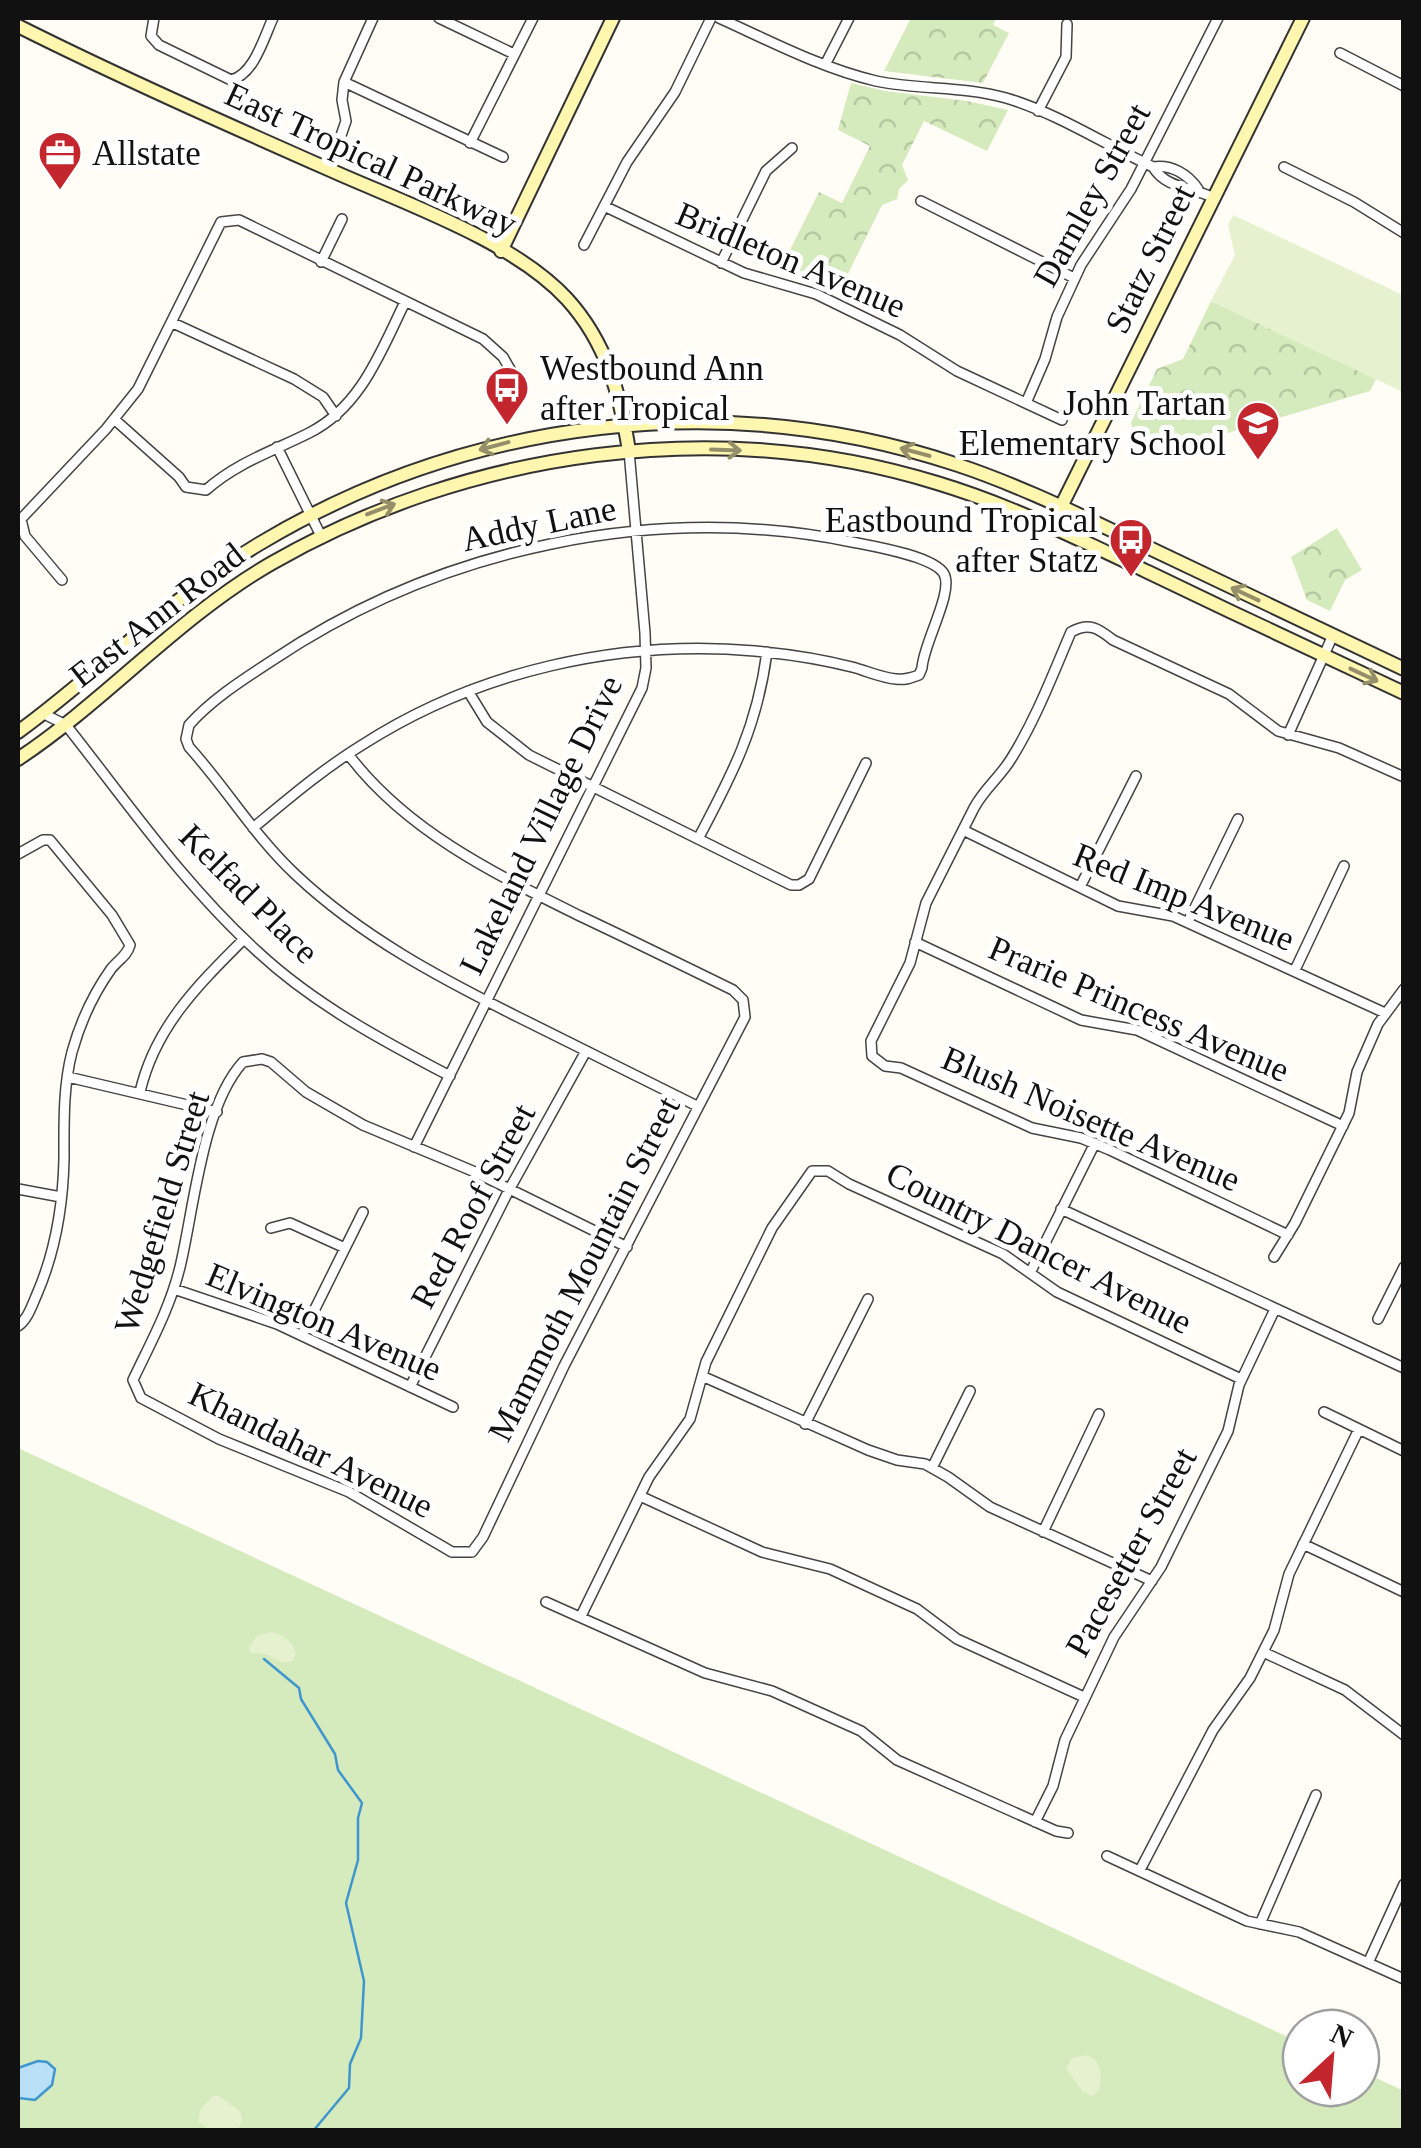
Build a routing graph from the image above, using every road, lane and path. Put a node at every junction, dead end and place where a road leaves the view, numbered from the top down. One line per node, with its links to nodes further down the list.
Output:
1 (154, 18): 2 (street)
2 (274, 18)
3 (373, 18): 16 (street)
4 (439, 18): 14 (street)
5 (533, 18): 14 (street)
6 (613, 18): 31 (main road)
7 (715, 18): 15 (street); 27 (street)
8 (849, 18): 15 (street)
9 (1218, 18): 22 (street, Darnley Street)
10 (1303, 18): 25 (main road, Statz Street)
11 (1067, 24): 18 (street)
12 (18, 26): 24 (main road, East Tropical Parkway)
13 (1340, 53): 17 (street)
14 (514, 54): 19 (street)
15 (825, 65): 18 (street)
16 (344, 82): 19 (street); 24 (street)
17 (1404, 86)
18 (1038, 111): 22 (street)
19 (470, 143): 21 (street)
20 (792, 148): 33 (street)
21 (502, 157)
22 (1149, 165): 25 (street); 34 (street, Darnley Street)
23 (1284, 167): 29 (street)
24 (329, 170): 31 (main road, East Tropical Parkway)
25 (1214, 198): 45 (main road, Statz Street)
26 (921, 201): 34 (street)
27 (604, 206): 30 (street); 33 (street, Bridleton Avenue)
28 (342, 220): 32 (street)
29 (1404, 233)
30 (584, 245)
31 (501, 251): 42 (main road, East Tropical Parkway)
32 (321, 262): 35 (street); 36 (street)
33 (720, 262): 38 (street, Bridleton Avenue)
34 (1074, 278): 38 (street, Darnley Street)
35 (405, 302): 37 (street); 39 (street)
36 (173, 324): 39 (street); 40 (street)
37 (523, 392)
38 (1026, 403): 41 (street, Bridleton Avenue)
39 (336, 416): 43 (street)
40 (114, 419): 43 (street); 50 (street)
41 (1062, 420)
42 (625, 423): 44 (main road, East Tropical Parkway); 45 (main road, one-way to 42); 46 (main road, East Ann Road, one-way to 46)
43 (277, 447): 46 (street)
44 (629, 451): 47 (main road, one-way to 47); 48 (street, Lakeland Village Drive); 49 (main road, East Ann Road, one-way to 44)
45 (1061, 507): 47 (main road, Statz Street); 51 (main road, one-way to 45)
46 (311, 516): 49 (street); 58 (main road, East Ann Road)
47 (1051, 526): 54 (main road)
48 (637, 531): 52 (street, Lakeland Village Drive); 53 (street, Addy Lane); 69 (street, Addy Lane)
49 (321, 536): 59 (main road, East Ann Road)
50 (62, 580)
51 (1333, 635): 54 (street); 55 (main road)
52 (646, 650): 53 (street); 56 (street); 67 (street, Lakeland Village Drive)
53 (767, 652): 71 (street)
54 (1324, 656): 57 (main road, one-way to 57); 61 (street)
55 (1404, 669)
56 (468, 691): 62 (street); 67 (street)
57 (1404, 693)
58 (42, 714): 59 (street, Kelfad Place); 60 (main road, East Ann Road)
59 (66, 725): 63 (main road, East Ann Road); 77 (street, Kelfad Place)
60 (18, 732)
61 (1288, 734): 66 (street); 70 (street)
62 (348, 754): 69 (street); 75 (street)
63 (18, 759)
64 (866, 763): 71 (street)
65 (1136, 776): 74 (street)
66 (1404, 777)
67 (591, 786): 71 (street); 75 (street, Lakeland Village Drive)
68 (1238, 820): 76 (street)
69 (253, 828): 81 (street)
70 (963, 830): 74 (street, Red Imp Avenue); 78 (street)
71 (698, 839)
72 (18, 854): 85 (street)
73 (1344, 866): 79 (street)
74 (1080, 888): 76 (street, Red Imp Avenue)
75 (538, 895): 81 (street, Lakeland Village Drive); 87 (street, Mammoth Mountain Street)
76 (1188, 922): 79 (street, Red Imp Avenue)
77 (244, 938): 84 (street, Kelfad Place); 86 (street)
78 (915, 942): 89 (street, Prarie Princess Avenue); 90 (street, Blush Noisette Avenue)
79 (1295, 970): 82 (street, Red Imp Avenue)
80 (1404, 989): 82 (street)
81 (487, 1001): 83 (street); 84 (street, Lakeland Village Drive)
82 (1385, 1013): 89 (street)
83 (586, 1051): 87 (street); 93 (street, Red Roof Street)
84 (450, 1076): 91 (street, Lakeland Village Drive)
85 (68, 1077): 86 (street); 94 (street)
86 (140, 1092): 88 (street)
87 (698, 1106): 99 (street, Mammoth Mountain Street)
88 (217, 1112): 91 (street, Wedgefield Street); 105 (street, Wedgefield Street)
89 (1342, 1126): 98 (street)
90 (1095, 1143): 95 (street); 98 (street, Blush Noisette Avenue)
91 (414, 1147): 93 (street)
92 (18, 1189): 94 (street)
93 (509, 1190): 99 (street); 114 (street, Red Roof Street)
94 (62, 1197): 109 (street)
95 (1061, 1209): 103 (street); 107 (street)
96 (363, 1212): 100 (street)
97 (271, 1228): 100 (street)
98 (1288, 1235): 101 (street)
99 (627, 1246): 127 (street, Mammoth Mountain Street)
100 (345, 1248): 110 (street)
101 (1274, 1258)
102 (1404, 1267): 104 (street)
103 (1030, 1273): 112 (street, Country Dancer Avenue); 113 (street, Country Dancer Avenue)
104 (1399, 1286): 108 (street)
105 (174, 1289): 110 (street, Elvington Avenue); 115 (street, Wedgefield Street)
106 (868, 1298): 120 (street)
107 (1275, 1309): 111 (street); 113 (street, Pacesetter Street)
108 (1378, 1319)
109 (18, 1326)
110 (302, 1335): 114 (street, Elvington Avenue)
111 (1404, 1368)
112 (702, 1376): 120 (street); 124 (street)
113 (1241, 1379): 128 (street, Pacesetter Street)
114 (410, 1387): 117 (street, Elvington Avenue)
115 (135, 1390): 127 (street, Khandahar Avenue)
116 (970, 1391): 123 (street)
117 (454, 1406)
118 (1324, 1412): 121 (street)
119 (1099, 1414): 125 (street)
120 (805, 1424): 123 (street)
121 (1359, 1430): 122 (street); 126 (street)
122 (1404, 1452)
123 (932, 1468): 125 (street)
124 (640, 1496): 131 (street); 133 (street)
125 (1043, 1532): 128 (street)
126 (1304, 1544): 129 (street); 132 (street)
127 (466, 1554)
128 (1152, 1581): 133 (street, Pacesetter Street)
129 (1404, 1592)
130 (546, 1602): 131 (street)
131 (581, 1616): 136 (street)
132 (1263, 1652): 134 (street); 139 (street)
133 (1084, 1697): 136 (street, Pacesetter Street)
134 (1404, 1735)
135 (1316, 1795): 141 (street)
136 (1035, 1822): 137 (street)
137 (1068, 1833)
138 (1106, 1856): 139 (street)
139 (1140, 1870): 141 (street)
140 (1404, 1884): 142 (street)
141 (1260, 1924): 142 (street)
142 (1368, 1962): 143 (street)
143 (1404, 1979)

